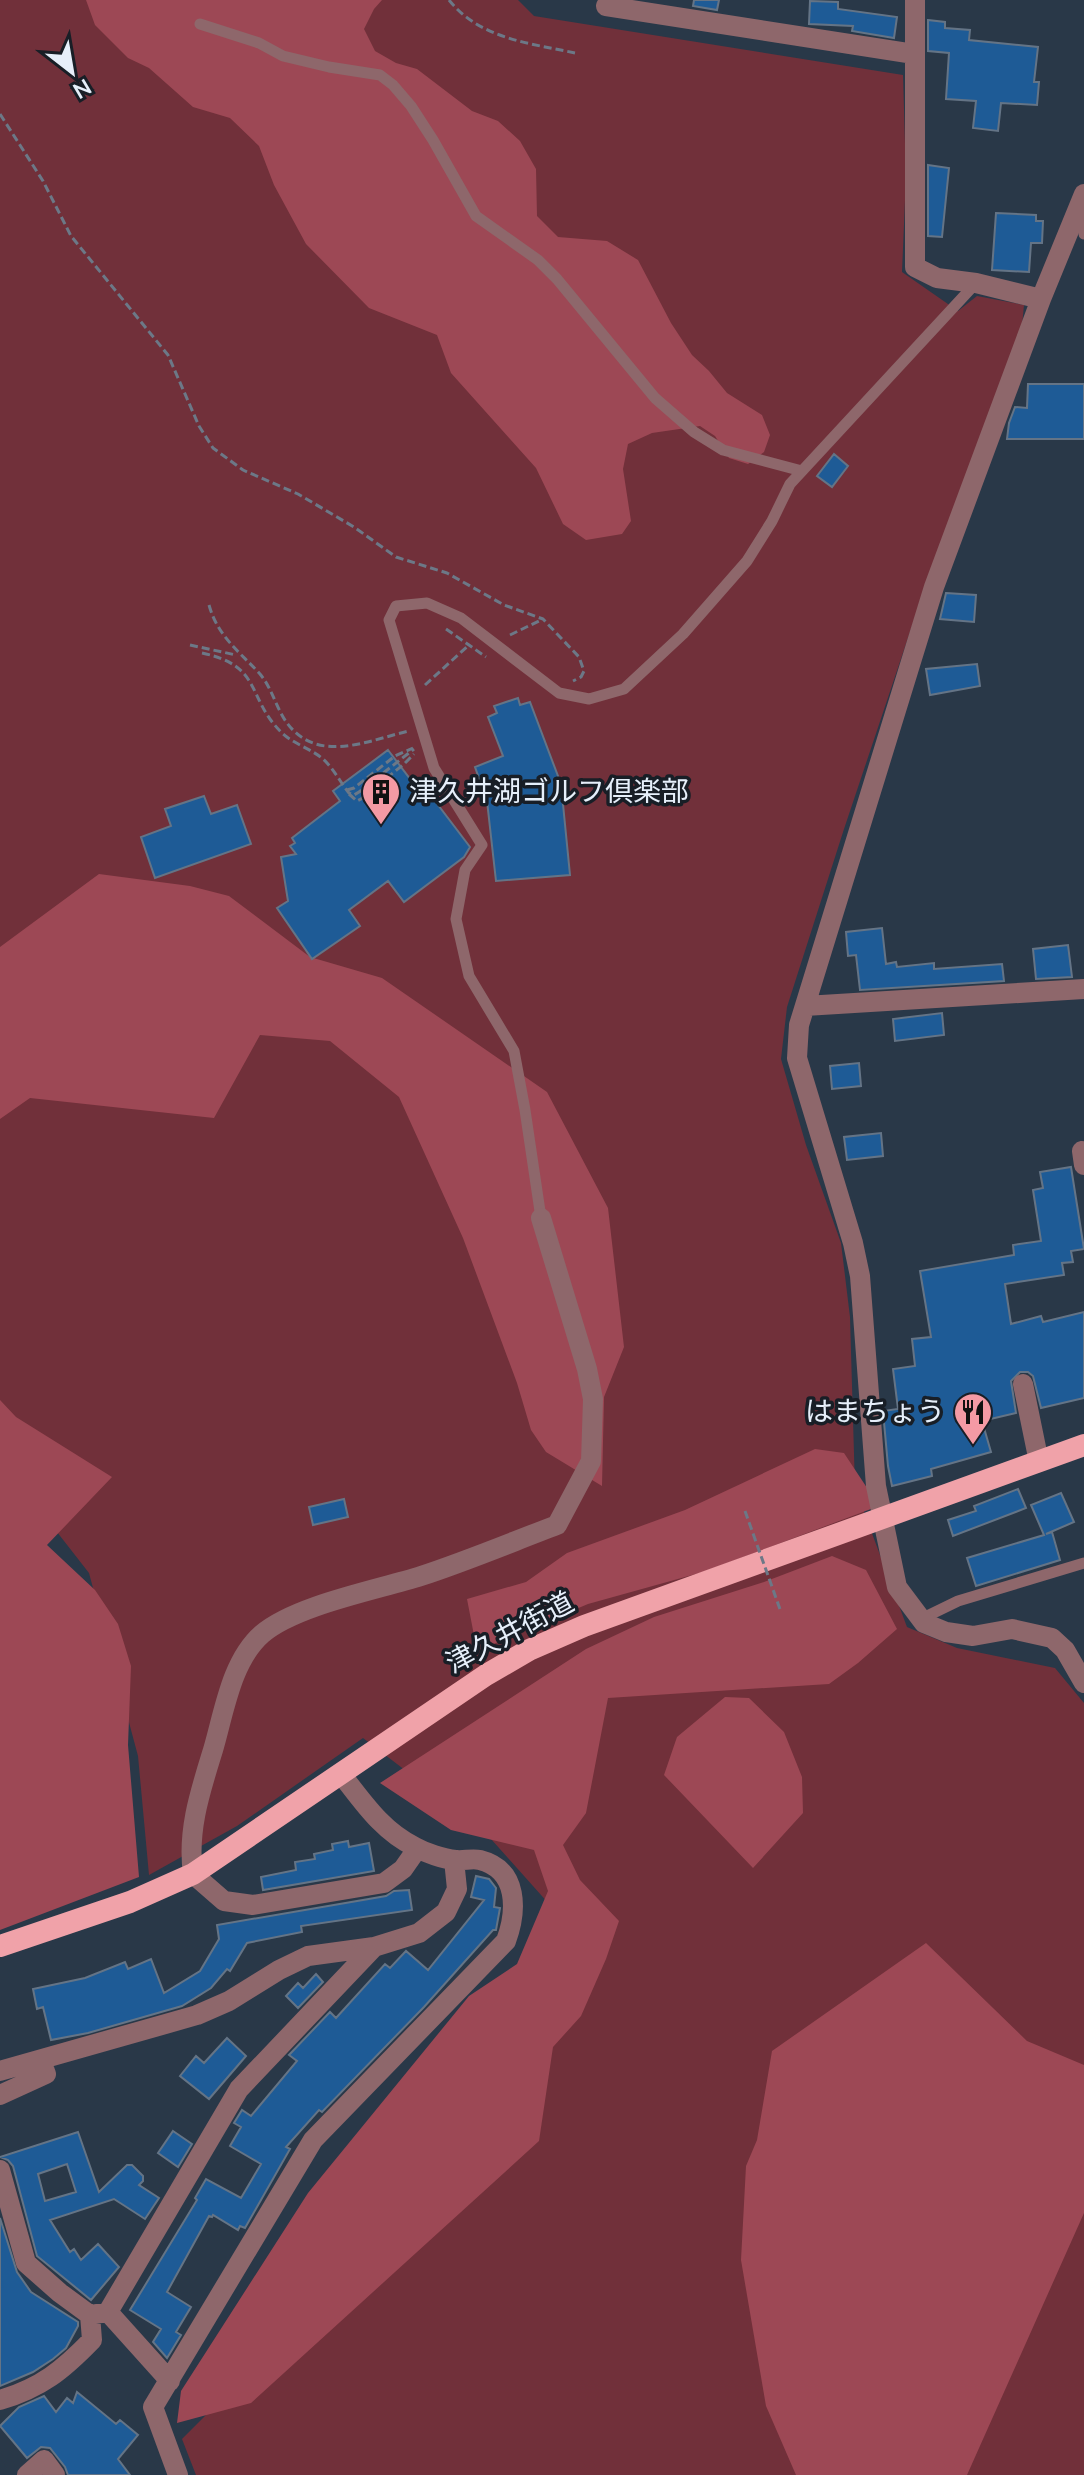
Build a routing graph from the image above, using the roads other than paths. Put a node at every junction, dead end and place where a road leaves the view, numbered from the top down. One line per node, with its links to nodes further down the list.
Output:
1 (915, 0): 4 (street)
2 (606, 6): 4 (street)
3 (200, 24): 9 (lane)
4 (914, 54): 7 (street)
5 (1082, 200): 6 (lane); 8 (street)
6 (1084, 234)
7 (976, 283): 8 (street); 9 (lane)
8 (1041, 299): 11 (street)
9 (802, 471): 12 (lane)
10 (1084, 989): 11 (street)
11 (805, 1006): 16 (street)
12 (541, 1218): 23 (street)
13 (1023, 1384): 15 (street)
14 (1084, 1445): 15 (highway, 津久井街道)
15 (1039, 1462): 16 (highway, 津久井街道)
16 (882, 1519): 18 (street); 20 (highway, 津久井街道)
17 (1084, 1563): 18 (lane)
18 (921, 1619): 19 (street)
19 (1084, 1683)
20 (341, 1774): 21 (street); 23 (highway, 津久井街道)
21 (417, 1849): 22 (street); 23 (street)
22 (454, 1860): 25 (street); 31 (street)
23 (193, 1874): 24 (highway, 津久井街道)
24 (0, 1946)
25 (374, 1947): 26 (street); 30 (street)
26 (41, 2060): 27 (street); 28 (street)
27 (0, 2071)
28 (0, 2095)
29 (0, 2170): 30 (street)
30 (99, 2314): 31 (street); 32 (street)
31 (170, 2381): 35 (street)
32 (0, 2400)
33 (27, 2475): 34 (street)
34 (55, 2475)
35 (178, 2475)

